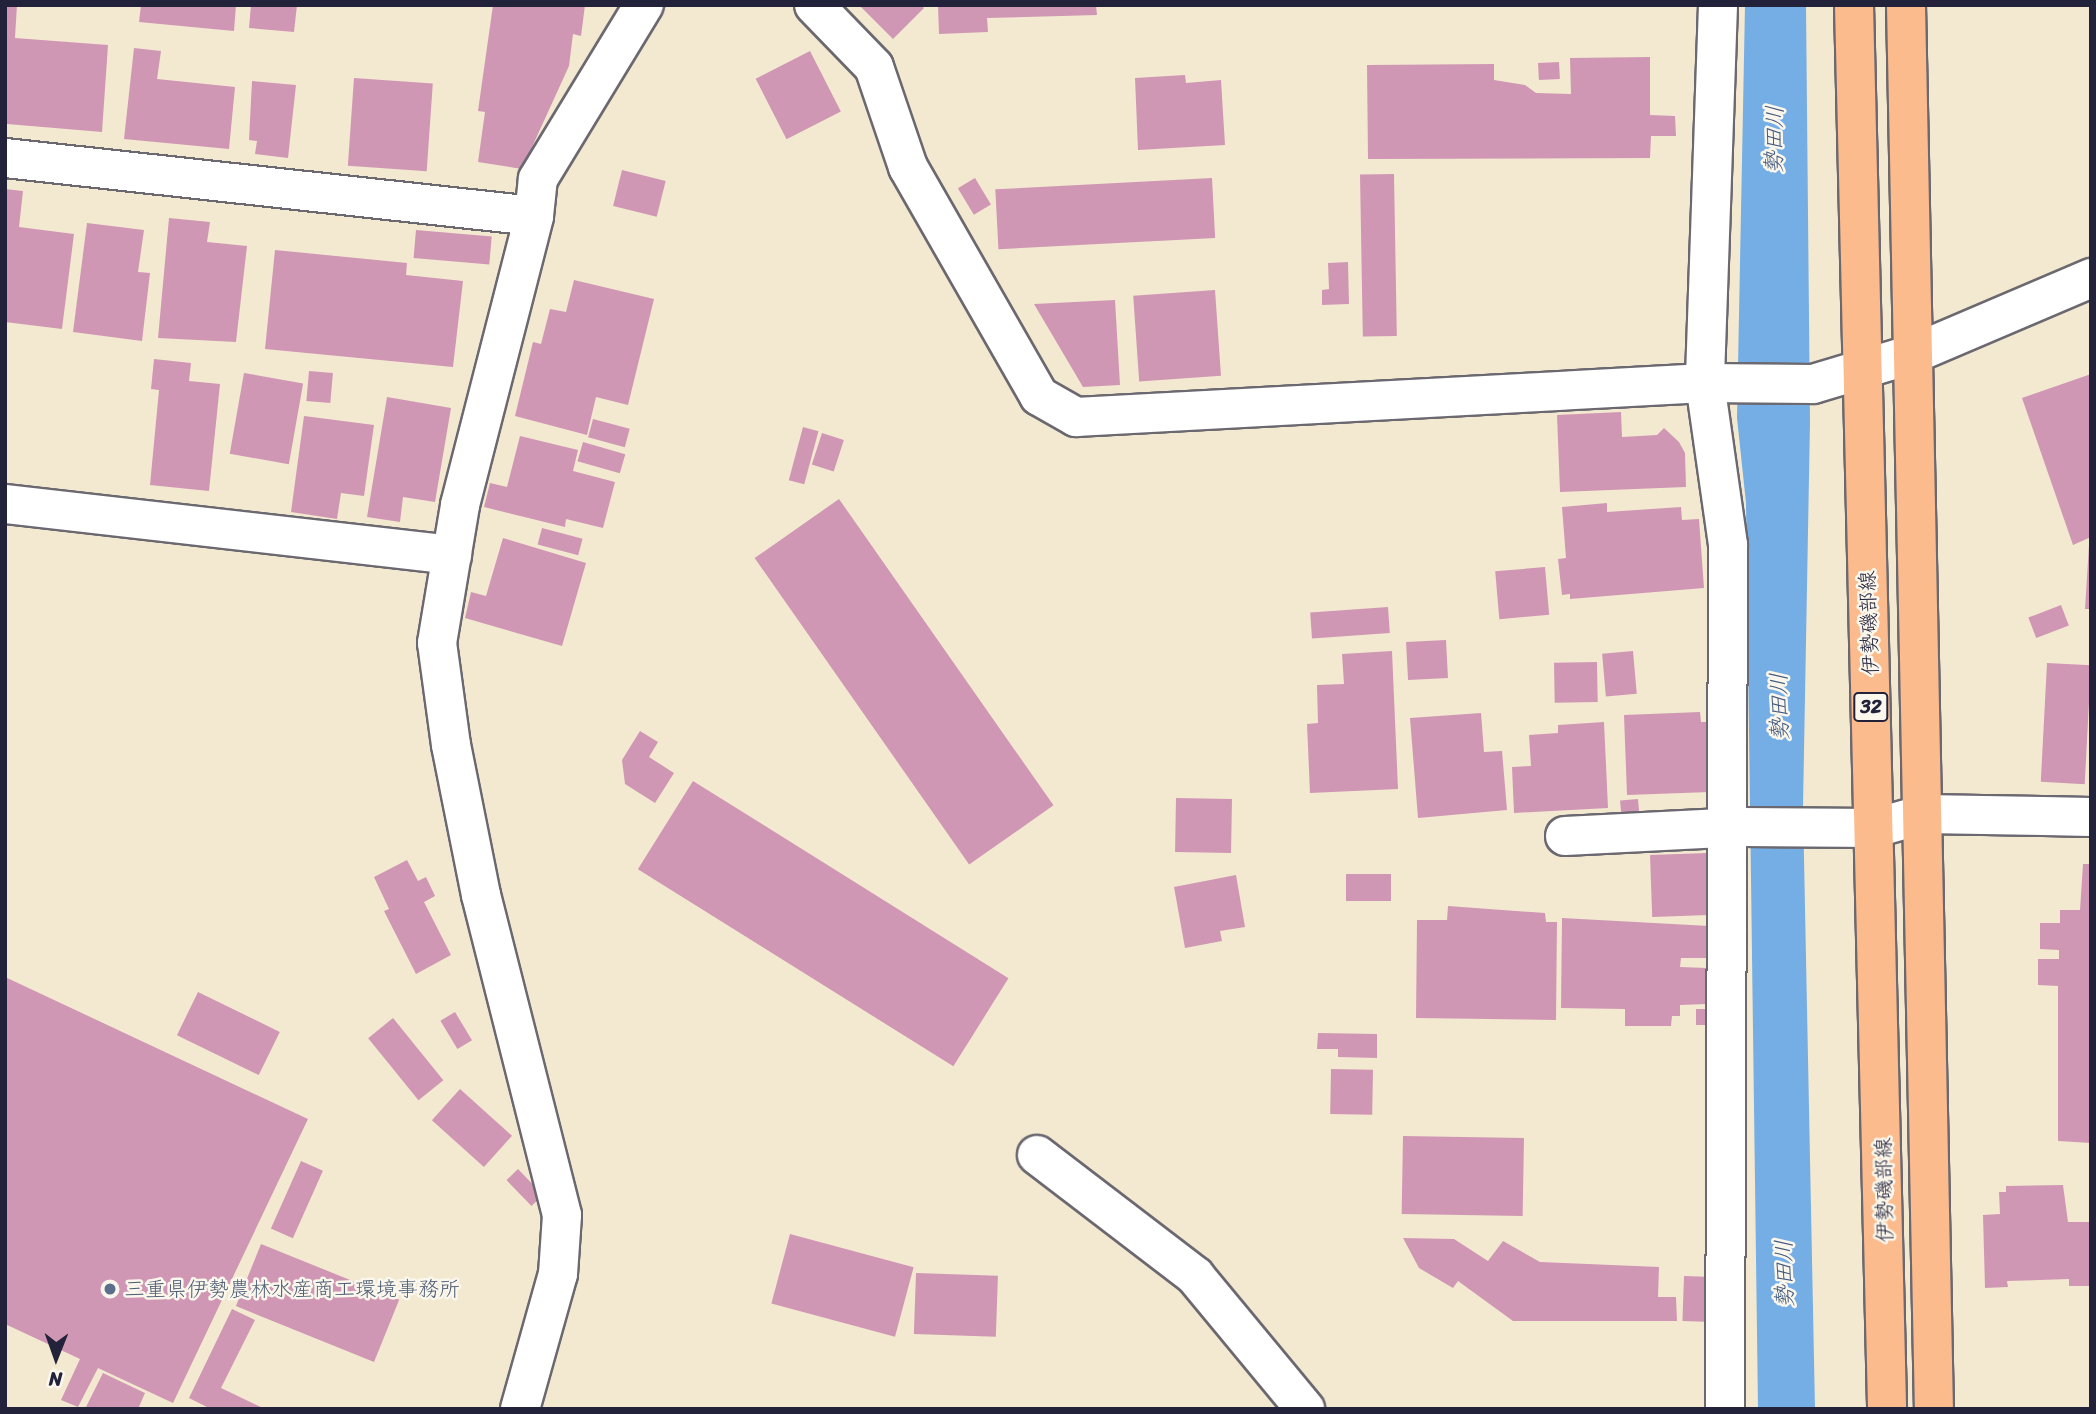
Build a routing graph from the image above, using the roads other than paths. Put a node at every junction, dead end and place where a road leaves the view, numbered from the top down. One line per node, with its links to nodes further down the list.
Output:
1 (644, 5): 7 (street)
2 (814, 5): 11 (street)
3 (1718, 5): 11 (street)
4 (1854, 5): 10 (main road, 伊勢磯部線 / 32)
5 (1906, 5): 9 (main road, 32)
6 (5, 158): 7 (street)
7 (534, 216): 13 (street)
8 (2091, 278): 9 (street)
9 (1913, 354): 10 (street); 14 (main road, 32)
10 (1862, 369): 11 (street); 17 (main road, 伊勢磯部線 / 32)
11 (1715, 383): 16 (street)
12 (5, 504): 13 (street)
13 (452, 555): 20 (street)
14 (1924, 814): 15 (street); 17 (street); 24 (main road, 32)
15 (2091, 817)
16 (1736, 828): 17 (street); 18 (street); 22 (street)
17 (1875, 828): 23 (main road, 伊勢磯部線 / 32)
18 (1564, 836)
19 (1037, 1155): 21 (street)
20 (520, 1409)
21 (1304, 1409)
22 (1725, 1409)
23 (1888, 1409)
24 (1934, 1409)

